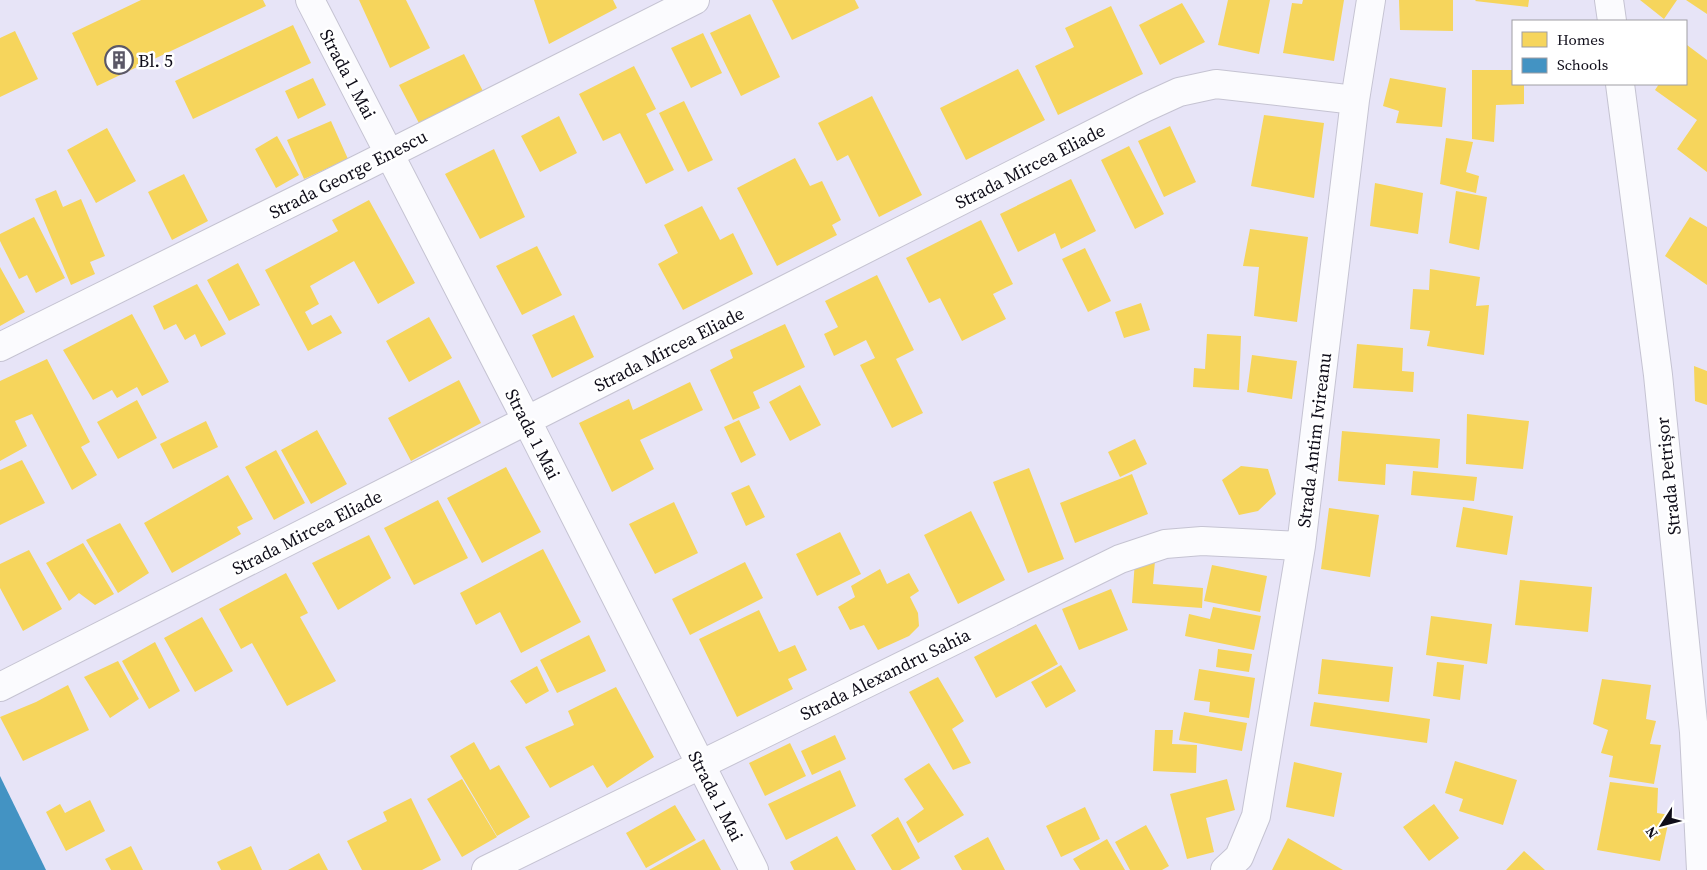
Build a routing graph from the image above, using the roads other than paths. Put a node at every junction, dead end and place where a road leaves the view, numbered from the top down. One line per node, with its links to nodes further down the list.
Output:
1 (310, 0): 8 (street, Strada 1 Mai)
2 (694, 0): 8 (street, Strada George Enescu)
3 (1371, 0): 7 (street, Strada Antim Ivireanu)
4 (1610, 0): 5 (street)
5 (1612, 20)
6 (1620, 85): 17 (street, Strada Petrișor)
7 (1355, 100): 10 (street, Strada Mircea Eliade); 11 (street, Strada Antim Ivireanu)
8 (390, 153): 9 (street, Strada George Enescu); 10 (street, Strada 1 Mai)
9 (0, 347)
10 (527, 421): 12 (street, Strada Mircea Eliade); 13 (street, Strada 1 Mai)
11 (1301, 546): 13 (street, Strada Alexandru Sahia); 16 (street, Strada Antim Ivireanu)
12 (0, 687)
13 (700, 765): 14 (street, Strada Alexandru Sahia); 15 (street, Strada 1 Mai)
14 (486, 870)
15 (754, 870)
16 (1226, 870)
17 (1701, 870)

